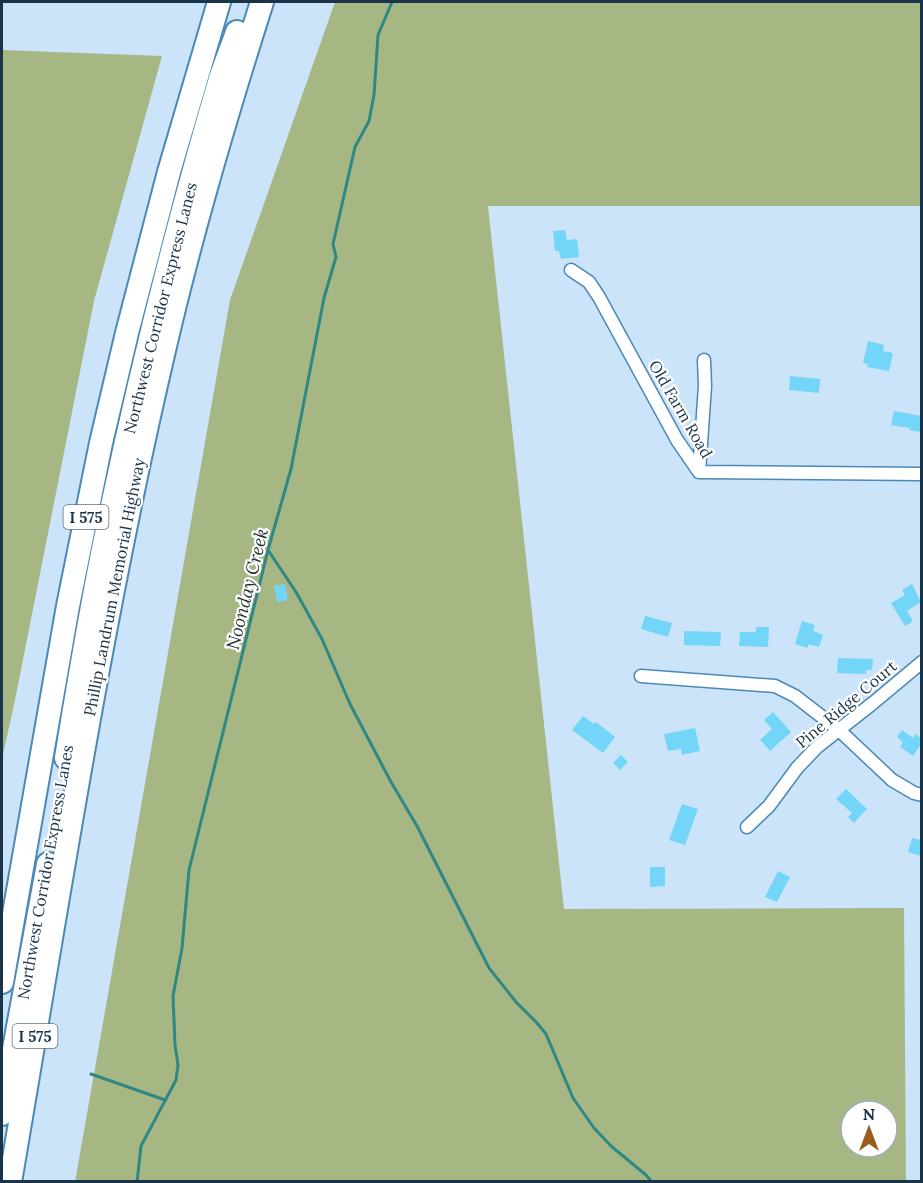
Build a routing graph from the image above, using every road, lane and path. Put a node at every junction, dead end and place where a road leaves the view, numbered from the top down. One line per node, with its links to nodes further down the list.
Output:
1 (212, 2): 5 (highway)
2 (219, 2): 5 (highway, I 575)
3 (246, 2): 16 (highway, Northwest Corridor Express Lanes)
4 (262, 2): 17 (highway, Phillip Landrum Memorial Highway / I 575)
5 (184, 121): 15 (highway, I 575)
6 (571, 270): 8 (street, Old Farm Road)
7 (704, 360): 8 (street)
8 (699, 472): 9 (street, Old Farm Road)
9 (921, 474)
10 (921, 662): 12 (street, Pine Ridge Court)
11 (642, 676): 12 (street)
12 (840, 730): 13 (street); 14 (street, Pine Ridge Court)
13 (921, 795)
14 (747, 827)
15 (2, 982)
16 (2, 1114)
17 (10, 1182)

